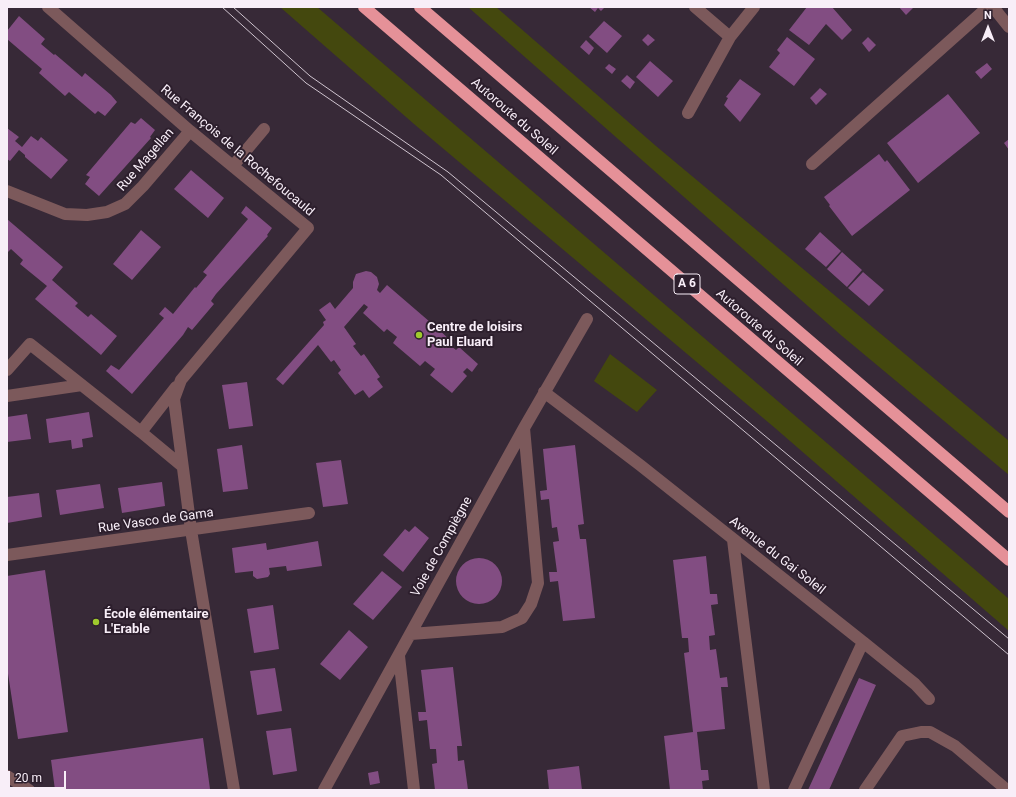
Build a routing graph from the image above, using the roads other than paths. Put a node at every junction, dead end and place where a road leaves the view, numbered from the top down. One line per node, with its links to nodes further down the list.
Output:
1 (48, 7): 12 (street, Rue François de la Rochefoucauld)
2 (364, 7): 30 (highway, Autoroute du Soleil / A 6)
3 (420, 7): 25 (highway, Autoroute du Soleil)
4 (695, 7): 9 (street)
5 (754, 7): 9 (street)
6 (988, 7): 13 (street)
7 (993, 7): 8 (street)
8 (1009, 27)
9 (730, 37): 10 (street)
10 (688, 113)
11 (264, 129): 14 (street)
12 (190, 131): 14 (street, Rue François de la Rochefoucauld); 15 (street, Rue Magellan)
13 (812, 164)
14 (233, 166): 18 (street, Rue François de la Rochefoucauld)
15 (7, 191)
16 (587, 319): 20 (street, Voie de Compiègne)
17 (7, 370): 19 (street)
18 (181, 380): 23 (street); 24 (street, Rue François de la Rochefoucauld)
19 (82, 385): 21 (street); 23 (street)
20 (544, 392): 22 (street, Voie de Compiègne); 28 (street, Avenue du Gai Soleil)
21 (7, 396)
22 (524, 428): 31 (street, Voie de Compiègne); 31 (street)
23 (141, 432): 24 (street)
24 (182, 466): 27 (street, Rue François de la Rochefoucauld)
25 (1009, 512)
26 (309, 513): 27 (street, Rue Vasco de Gama)
27 (191, 530): 29 (street, Rue Vasco de Gama); 38 (street, Rue François de la Rochefoucauld)
28 (733, 540): 32 (street, Avenue du Gai Soleil); 40 (street)
29 (7, 556)
30 (1009, 560)
31 (411, 634): 33 (street, Voie de Compiègne)
32 (863, 642): 34 (street, Avenue du Gai Soleil); 41 (street)
33 (399, 656): 36 (street, Voie de Compiègne); 39 (street)
34 (929, 699)
35 (7, 776): 37 (street)
36 (327, 789)
37 (29, 790)
38 (234, 790)
39 (414, 790)
40 (764, 790)
41 (794, 790)
42 (865, 790): 43 (street)
43 (1007, 790)

